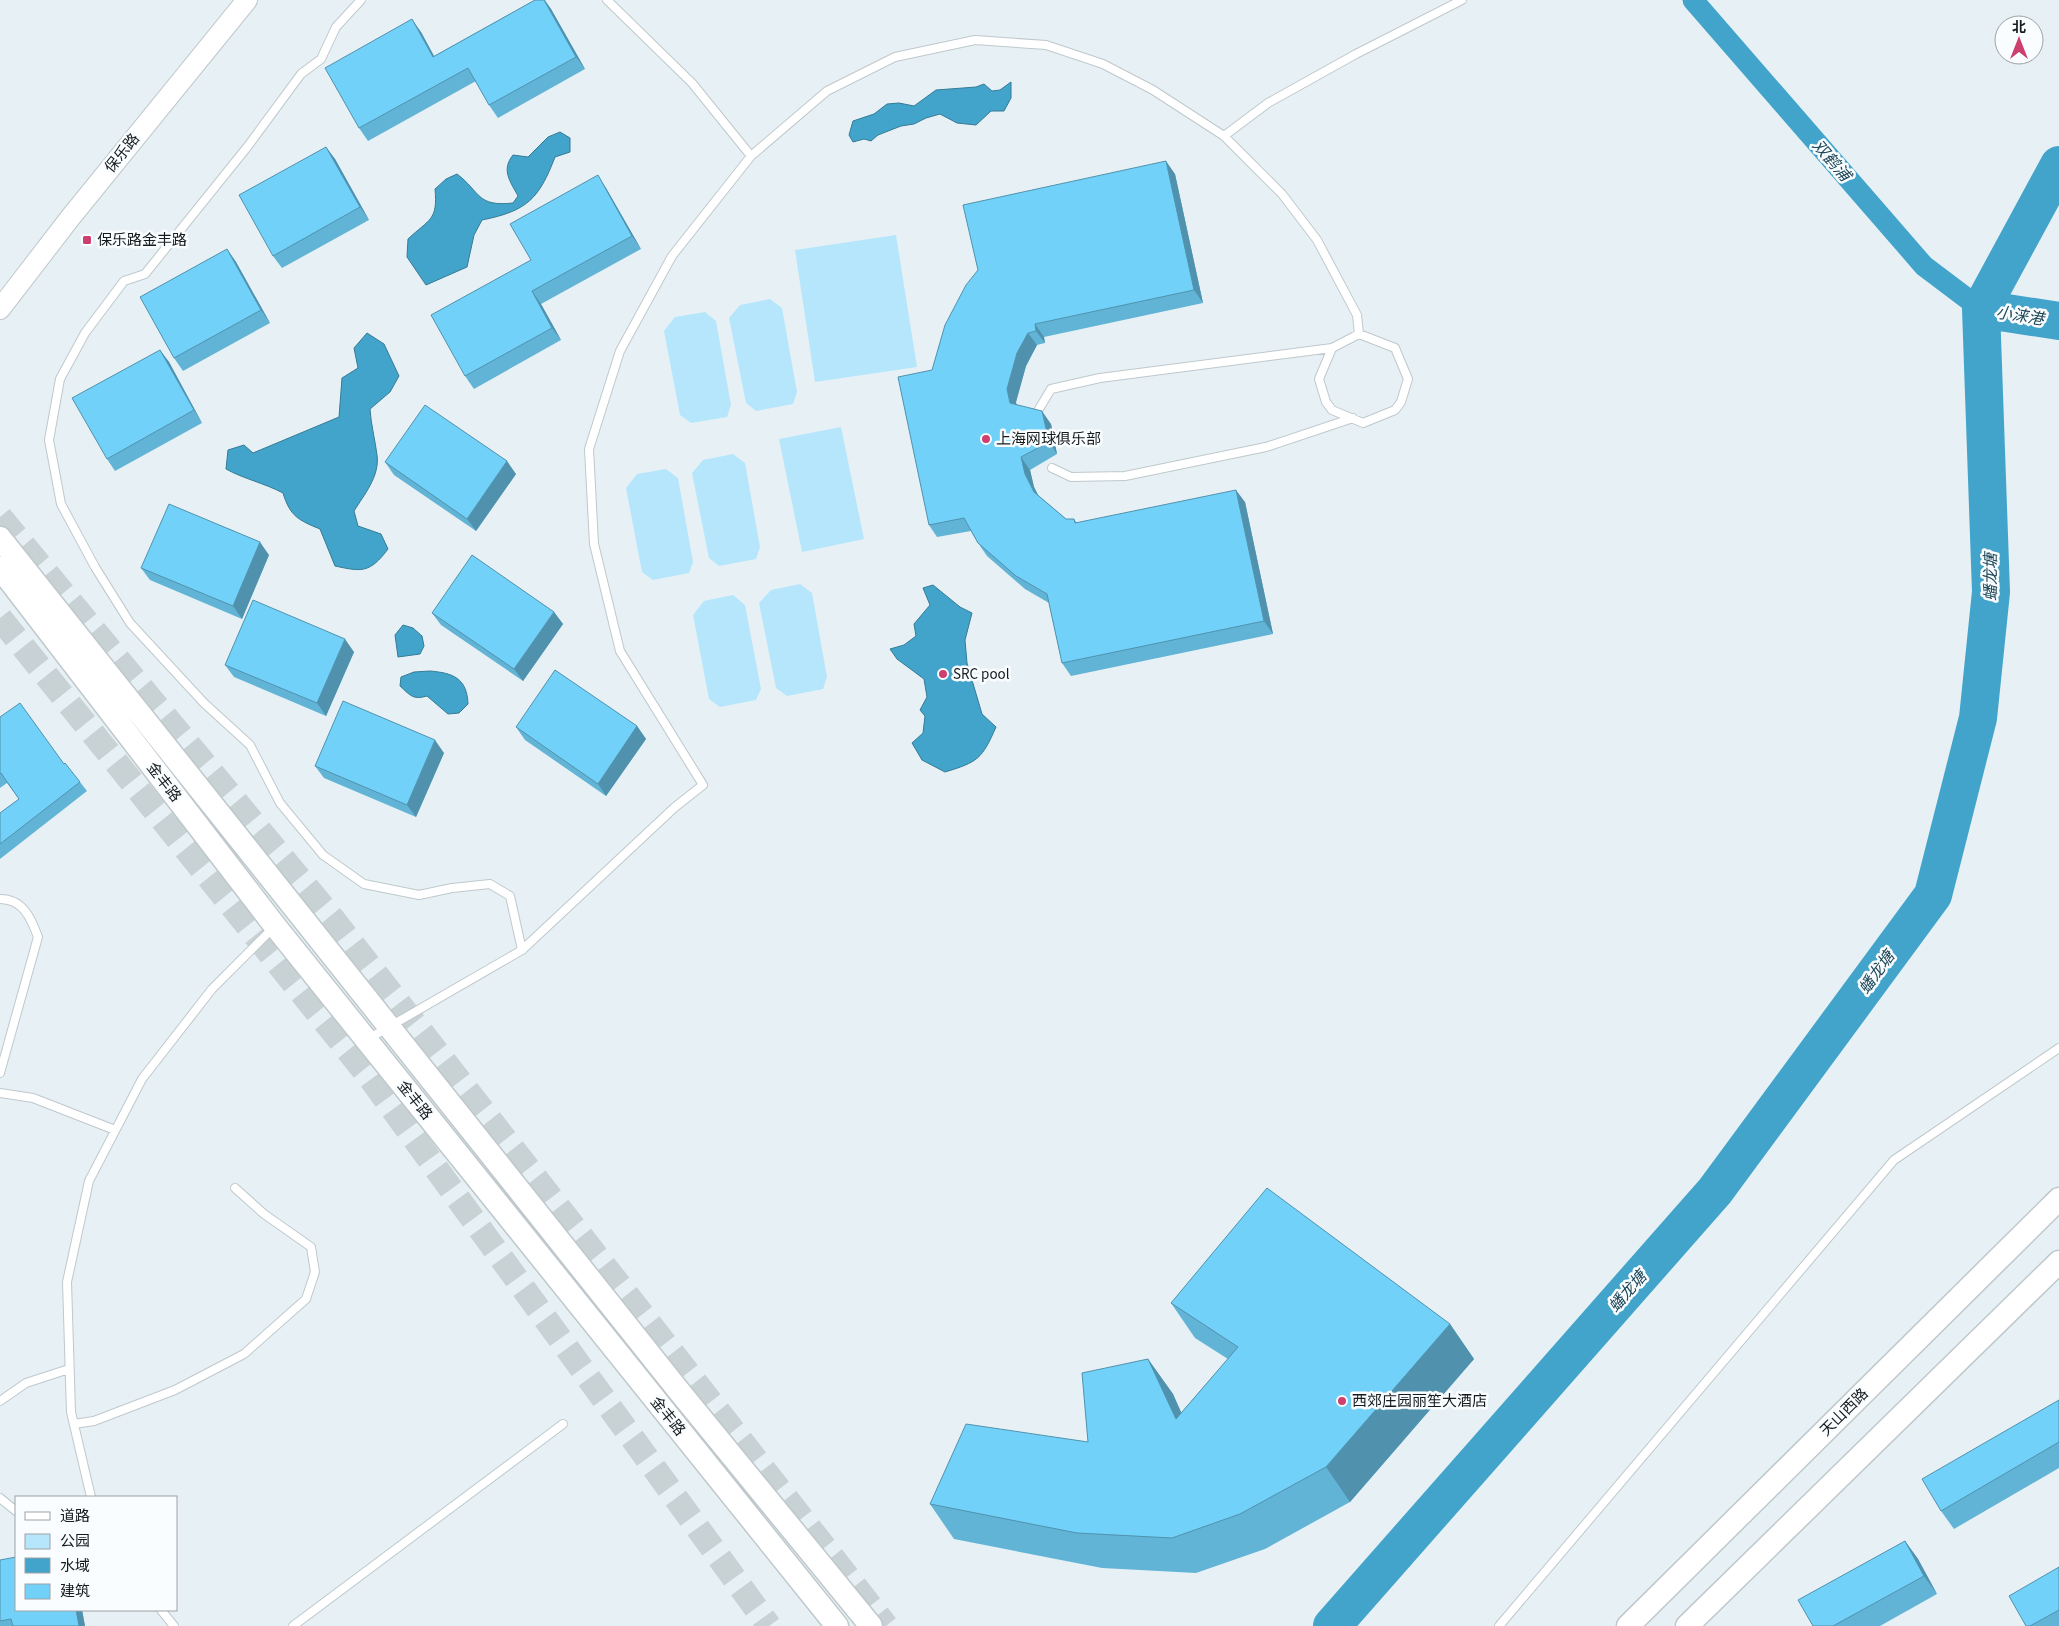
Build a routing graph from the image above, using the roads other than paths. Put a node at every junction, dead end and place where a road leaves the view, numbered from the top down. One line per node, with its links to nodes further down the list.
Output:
1 (247, 0): 7 (street, 保乐路)
2 (362, 0): 17 (lane)
3 (607, 0): 6 (lane)
4 (1462, 0): 5 (lane)
5 (1224, 136): 6 (lane); 8 (lane)
6 (752, 156): 17 (lane)
7 (0, 309)
8 (1360, 334): 9 (lane); 11 (lane)
9 (1332, 348): 10 (lane); 11 (lane)
10 (1039, 408)
11 (1353, 418): 12 (lane)
12 (1052, 468)
13 (0, 538): 18 (main road)
14 (0, 568): 16 (main road, 金丰路)
15 (0, 899): 21 (lane)
16 (275, 926): 19 (main road, 金丰路); 23 (lane)
17 (522, 950): 18 (lane)
18 (389, 1027): 19 (lane); 38 (main road)
19 (367, 1040): 37 (main road, 金丰路)
20 (2059, 1048): 39 (lane)
21 (0, 1073)
22 (0, 1093): 23 (lane)
23 (116, 1130): 27 (lane)
24 (235, 1188): 29 (lane)
25 (2059, 1199): 40 (main road, 天山西路)
26 (2059, 1262): 41 (main road)
27 (69, 1369): 28 (lane); 29 (lane)
28 (0, 1401)
29 (74, 1424): 31 (lane)
30 (564, 1424): 36 (lane)
31 (91, 1496)
32 (0, 1498): 33 (lane)
33 (15, 1510)
34 (162, 1611): 35 (lane)
35 (174, 1626)
36 (293, 1626)
37 (837, 1626)
38 (871, 1626)
39 (1498, 1626)
40 (1628, 1626)
41 (1687, 1626)

